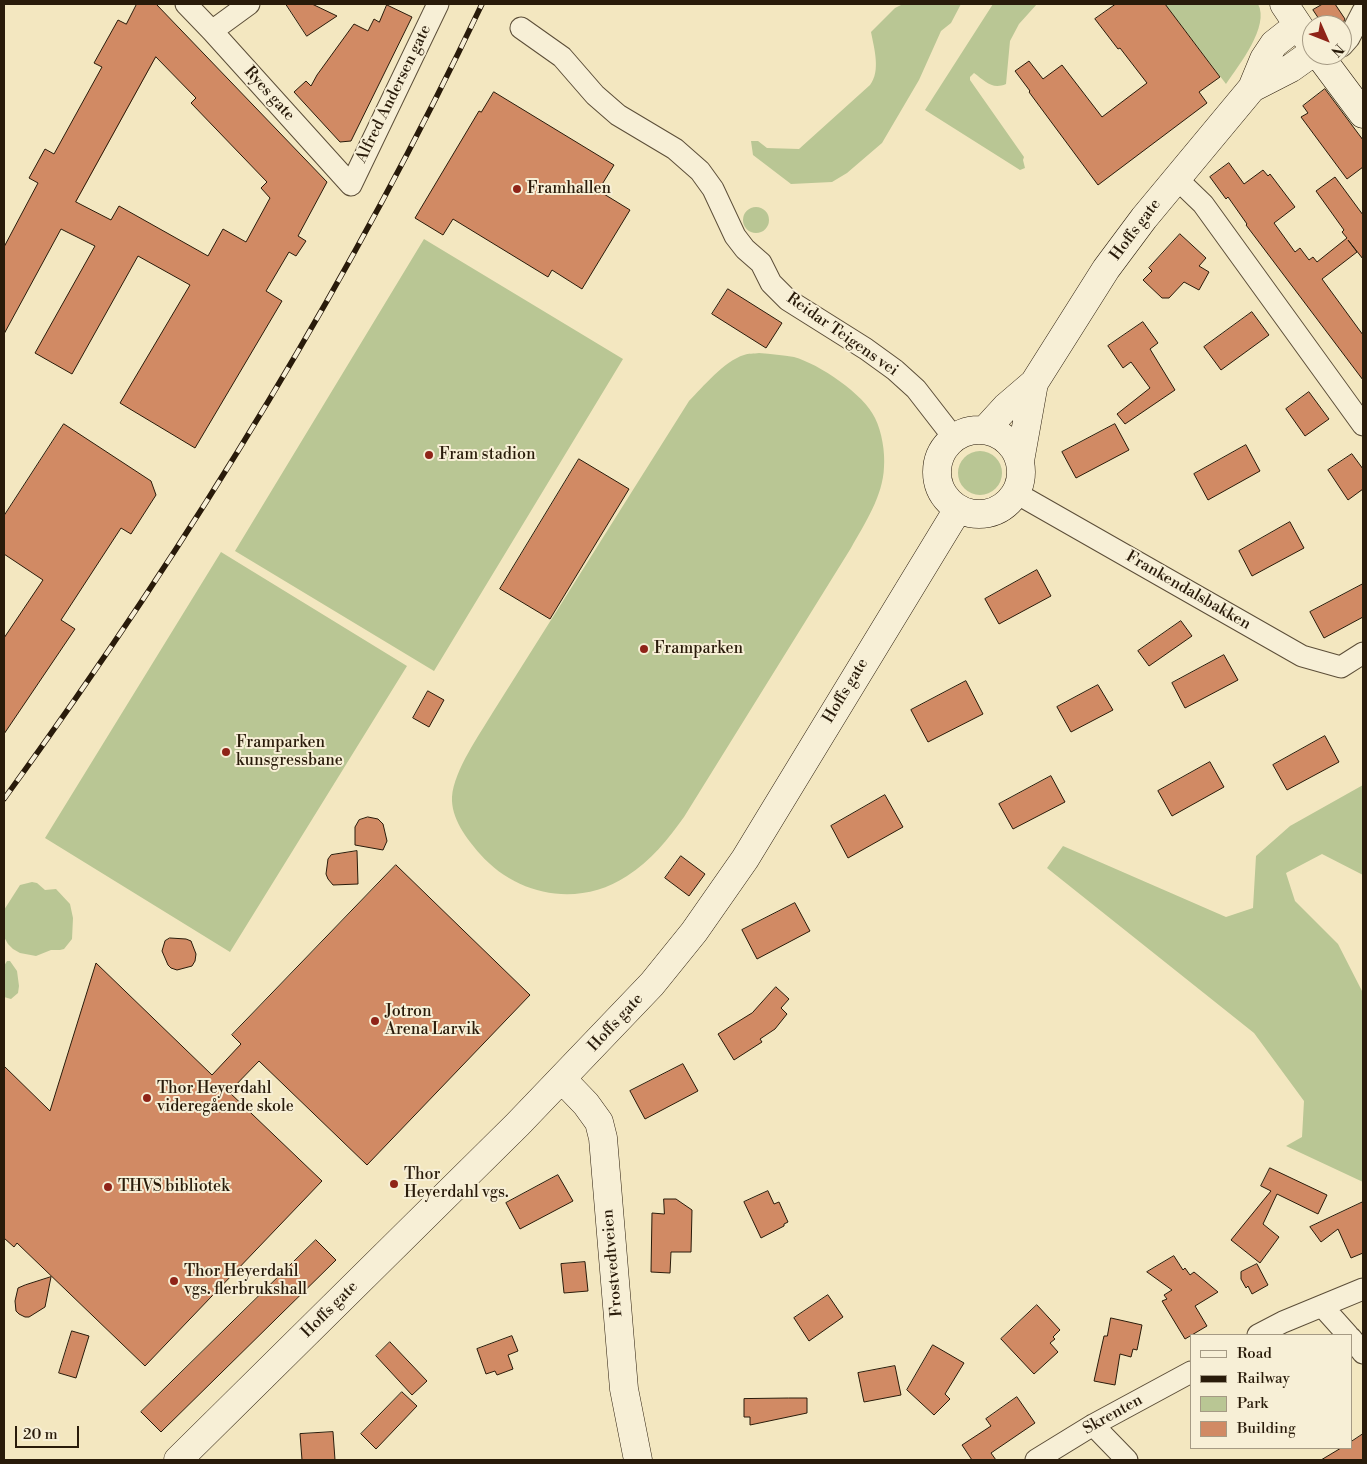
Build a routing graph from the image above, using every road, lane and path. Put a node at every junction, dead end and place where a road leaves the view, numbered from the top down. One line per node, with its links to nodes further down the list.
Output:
1 (186, 4): 6 (street, Ryes gate)
2 (249, 4): 6 (street)
3 (438, 4): 12 (street, Alfred Andersen gate)
4 (1363, 11): 7 (street)
5 (521, 28): 16 (street, Reidar Teigens vei)
6 (212, 31): 12 (street, Ryes gate)
7 (1352, 32)
8 (1302, 43): 11 (main road, Hoffs gate)
9 (1330, 65): 10 (main road)
10 (1363, 114)
11 (1176, 178): 13 (main road, Hoffs gate); 14 (street)
12 (351, 185)
13 (1034, 383): 15 (main road, Hoffs gate); 17 (main road, Hoffs gate)
14 (1363, 425)
15 (985, 430): 16 (main road); 17 (main road)
16 (954, 438): 19 (main road)
17 (1020, 461): 18 (main road)
18 (1016, 493): 19 (main road); 20 (street, Frankendalsbakken)
19 (958, 508): 21 (main road, Hoffs gate)
20 (1363, 653)
21 (562, 1079): 30 (main road, Hoffs gate); 31 (main road, Frostvedtveien)
22 (1363, 1289): 23 (street)
23 (1322, 1306): 24 (street); 25 (street)
24 (1260, 1334)
25 (1347, 1334)
26 (1352, 1339): 27 (street)
27 (1363, 1352)
28 (1190, 1373): 29 (street, Skrenten)
29 (1093, 1425): 32 (street, Skrenten); 33 (street)
30 (178, 1460)
31 (638, 1460)
32 (1036, 1460)
33 (1126, 1460)

